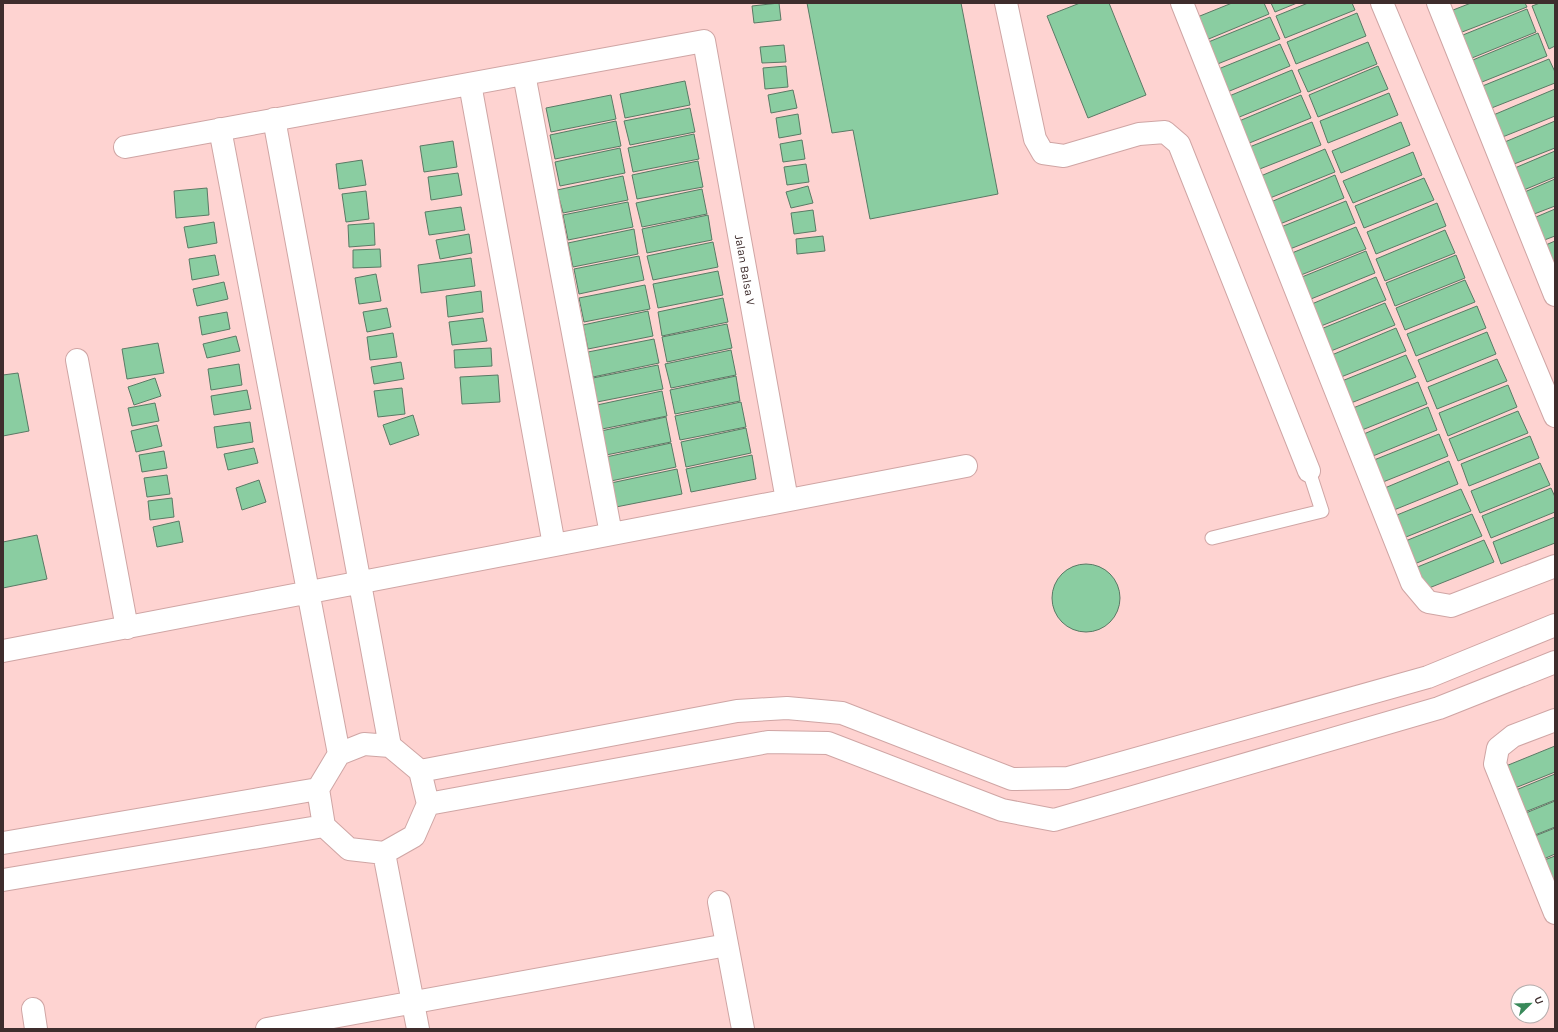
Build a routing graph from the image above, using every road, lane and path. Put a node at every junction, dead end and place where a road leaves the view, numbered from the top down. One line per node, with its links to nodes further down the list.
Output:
1 (1006, 3): 14 (street)
2 (1382, 3): 12 (street)
3 (1438, 3): 10 (street)
4 (1187, 5): 19 (street)
5 (524, 74): 6 (street); 15 (street, Jalan Balsa V); 16 (street)
6 (470, 84): 7 (street); 18 (street)
7 (274, 119): 8 (street); 20 (street)
8 (220, 129): 9 (street); 21 (street)
9 (125, 146)
10 (1555, 295)
11 (77, 360): 23 (street)
12 (1555, 416)
13 (966, 466): 15 (street)
14 (1309, 471): 17 (lane)
15 (786, 500): 16 (street)
16 (611, 534): 18 (street)
17 (1212, 538)
18 (554, 545): 20 (street)
19 (1555, 566)
20 (360, 583): 21 (street); 29 (street)
21 (308, 593): 23 (street); 30 (street)
22 (1555, 625): 26 (street)
23 (127, 628): 24 (street)
24 (3, 651)
25 (1555, 662): 27 (street)
26 (1428, 678): 27 (street); 31 (street)
27 (1439, 708): 33 (street)
28 (1555, 720): 39 (street)
29 (390, 746): 30 (street); 31 (street)
30 (339, 754): 32 (street)
31 (420, 771): 33 (street)
32 (318, 789): 34 (street); 35 (street)
33 (428, 804): 36 (street)
34 (324, 826): 36 (street); 37 (street)
35 (3, 843)
36 (384, 853): 41 (street)
37 (3, 880)
38 (719, 902): 40 (street)
39 (1555, 913)
40 (727, 945): 41 (street); 44 (street)
41 (413, 1002): 42 (street); 43 (street)
42 (267, 1029)
43 (418, 1029)
44 (742, 1029)

